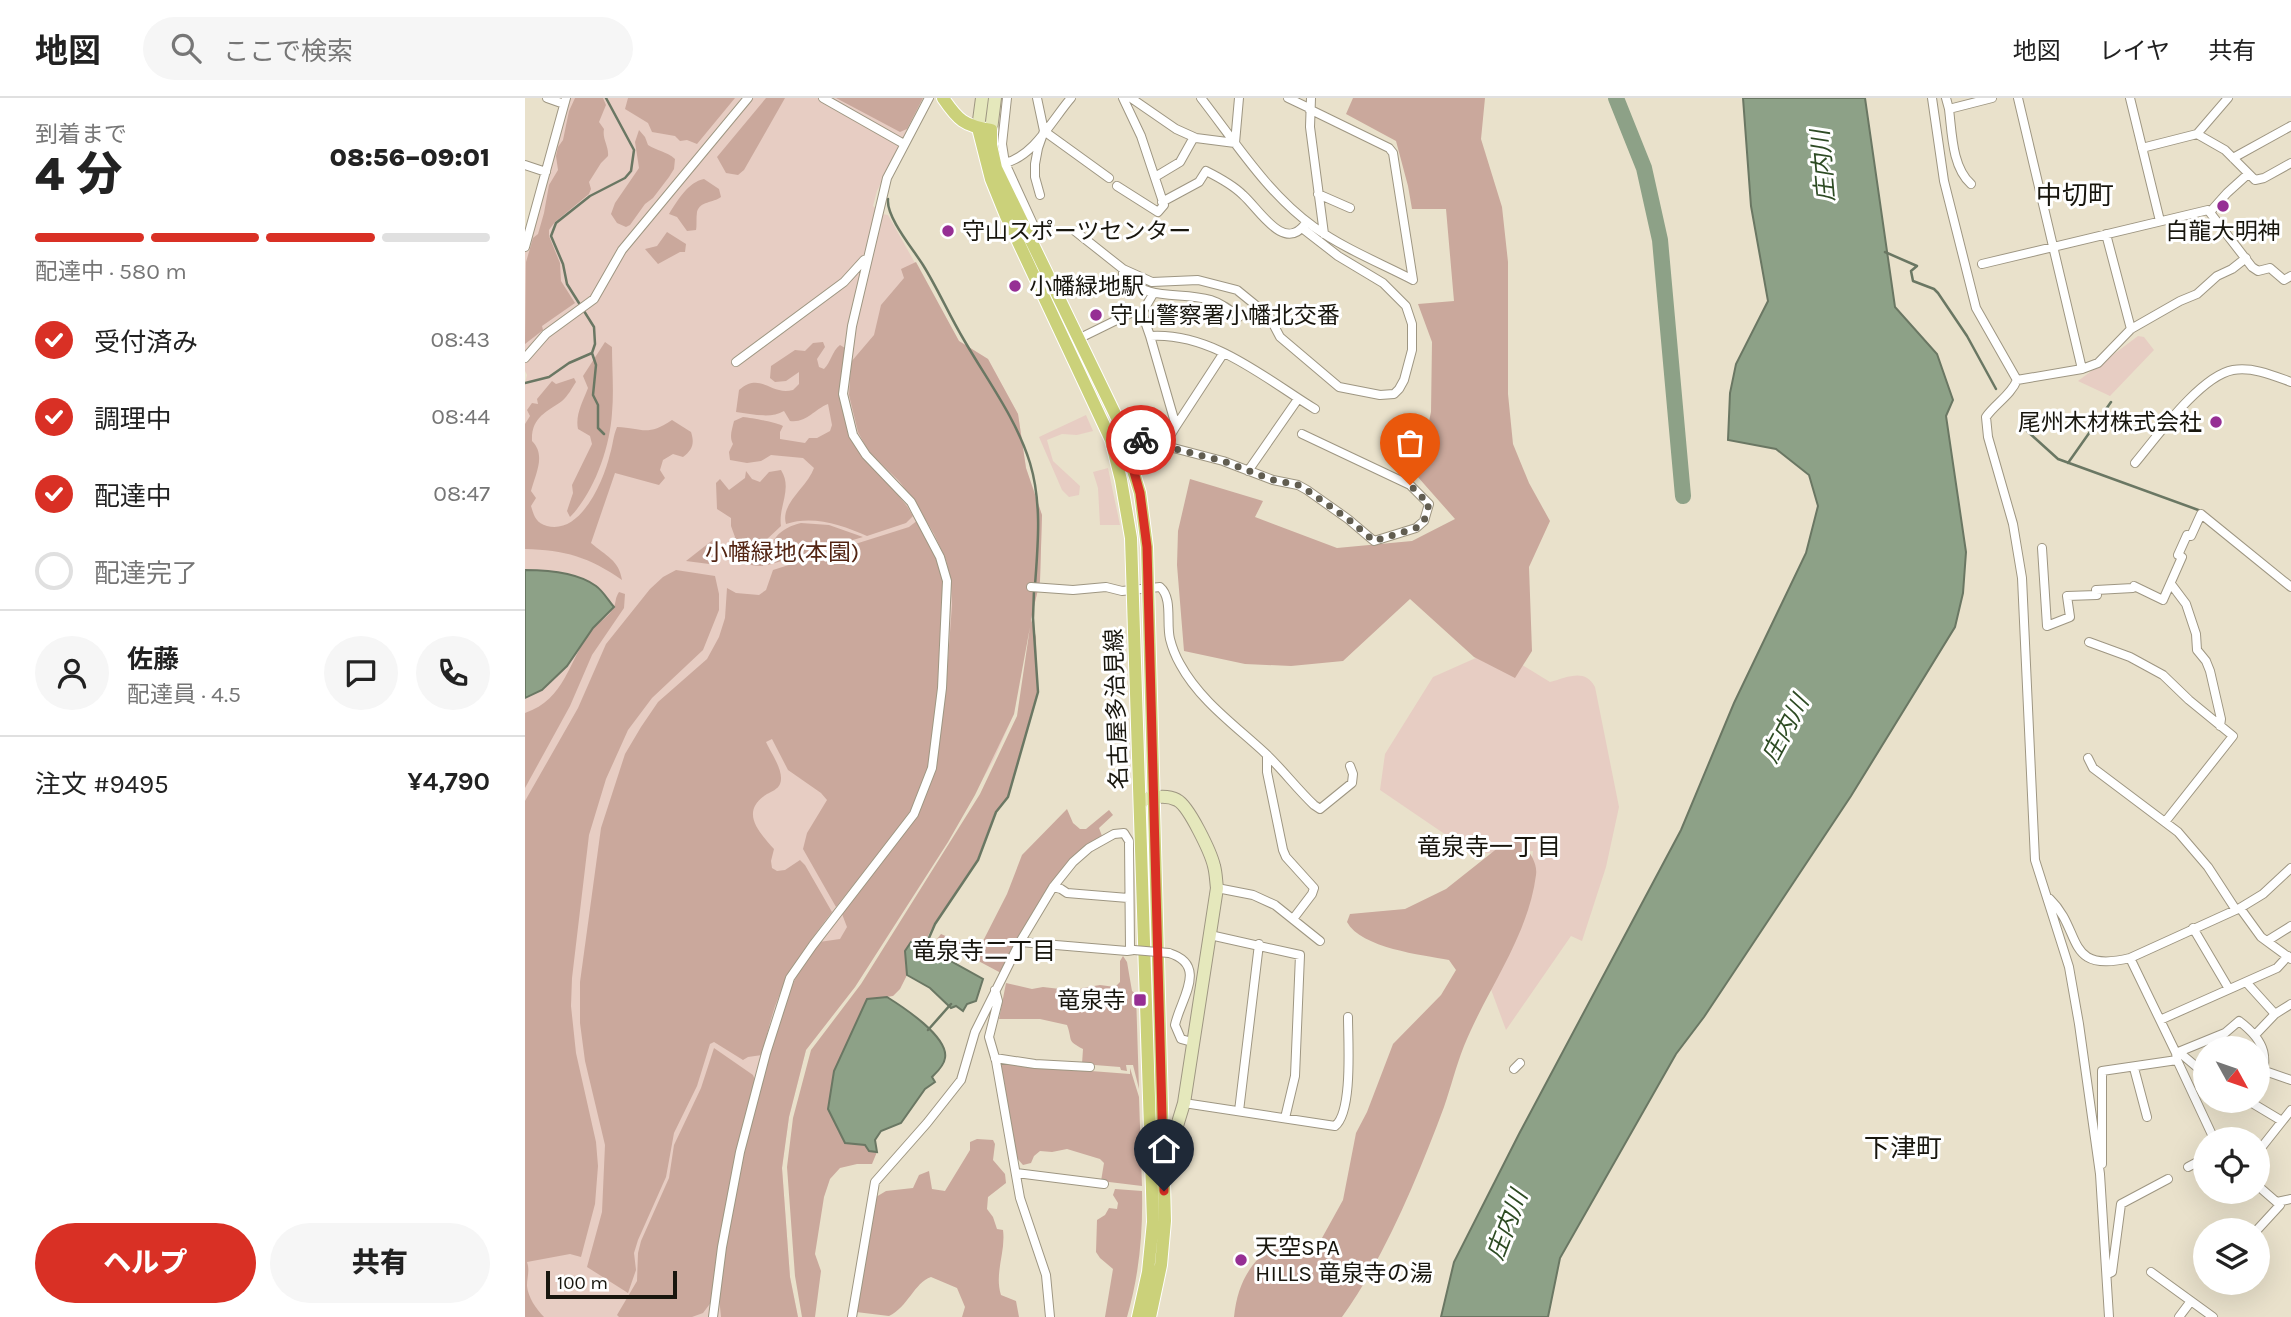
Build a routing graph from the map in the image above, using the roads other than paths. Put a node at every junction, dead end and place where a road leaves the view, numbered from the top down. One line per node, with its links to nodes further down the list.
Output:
1 (547, 98): 23 (street)
2 (748, 98): 70 (street)
3 (823, 98): 32 (street)
4 (929, 98): 32 (street)
5 (943, 98): 27 (main road)
6 (982, 98): 27 (street)
7 (995, 98): 27 (street)
8 (1007, 98): 35 (street)
9 (1037, 98): 28 (street)
10 (1071, 98): 28 (street)
11 (1122, 98): 40 (street)
12 (1131, 98): 30 (street)
13 (1201, 98): 31 (street)
14 (1239, 98): 31 (street)
15 (1288, 98): 24 (street)
16 (1311, 98): 24 (street)
17 (1932, 98): 73 (street)
18 (1946, 98): 25 (street)
19 (1992, 98): 25 (street)
20 (2018, 98): 56 (street)
21 (2130, 98): 33 (street)
22 (2228, 98): 29 (street)
23 (565, 101): 38 (street)
24 (1309, 108): 44 (street); 53 (street)
25 (1949, 109): 42 (street)
26 (2291, 126): 34 (street)
27 (984, 129): 55 (main road, 名古屋多治見線); 79 (main road, 名古屋多治見線)
28 (1044, 131): 35 (street); 41 (street); 45 (street)
29 (2197, 134): 33 (street); 34 (street)
30 (1194, 137): 31 (street); 40 (street)
31 (1235, 143): 51 (street)
32 (904, 144): 153 (street)
33 (2142, 148): 50 (street)
34 (2233, 158): 39 (street)
35 (1005, 163): 55 (street)
36 (2291, 163): 39 (street)
37 (525, 165): 38 (street)
38 (546, 172): 49 (street)
39 (2248, 174): 48 (street)
40 (1155, 177): 46 (street)
41 (1109, 178)
42 (1971, 184)
43 (1117, 186): 46 (street)
44 (1318, 194): 47 (street); 53 (street)
45 (1040, 195)
46 (1162, 202): 51 (street)
47 (1350, 208)
48 (2210, 212): 50 (street); 58 (street)
49 (529, 218): 57 (street)
50 (2160, 221): 54 (street)
51 (1305, 225): 53 (street); 61 (street)
52 (1075, 230): 61 (street)
53 (1324, 233)
54 (2106, 234): 56 (street); 66 (street)
55 (1030, 240): 68 (main road, 名古屋多治見線)
56 (2053, 246): 60 (street); 72 (street)
57 (525, 247)
58 (2246, 258): 62 (street); 66 (street)
59 (864, 260): 71 (street)
60 (1982, 264)
61 (1123, 269): 63 (street)
62 (2291, 276)
63 (1153, 294): 64 (street); 65 (street)
64 (1142, 313): 67 (street); 68 (street)
65 (1239, 317)
66 (2131, 329): 72 (street)
67 (1150, 336): 69 (street); 77 (street)
68 (1078, 339): 79 (main road, 名古屋多治見線)
69 (1223, 354): 75 (street); 77 (street)
70 (526, 355)
71 (736, 362)
72 (2082, 369): 73 (street)
73 (2017, 380): 100 (street)
74 (2291, 382): 81 (street)
75 (1298, 399): 76 (street); 82 (street)
76 (1315, 409)
77 (1176, 426): 80 (street)
78 (1302, 434): 82 (street)
79 (1123, 442): 80 (street); 87 (main road, 名古屋多治見線); 88 (main road, 名古屋多治見線)
80 (1164, 446): 82 (street)
81 (2135, 463)
82 (1248, 471)
83 (2042, 548): 84 (street)
84 (2171, 584): 86 (street); 90 (street)
85 (1031, 587): 87 (street)
86 (2291, 587)
87 (1133, 588): 88 (street); 95 (main road, 名古屋多治見線)
88 (1148, 588): 91 (street); 94 (main road, 名古屋多治見線)
89 (2089, 642): 90 (street)
90 (2220, 726): 96 (street)
91 (1267, 755): 93 (street); 103 (street)
92 (2088, 758): 96 (street)
93 (1350, 766)
94 (1154, 797): 95 (street); 99 (street); 138 (main road, 名古屋多治見線)
95 (1140, 801): 156 (main road, 名古屋多治見線)
96 (2165, 822): 102 (street)
97 (2291, 868): 102 (street)
98 (1053, 887): 101 (street); 101 (street); 109 (street)
99 (1217, 888): 103 (street); 106 (street)
100 (2048, 897): 112 (street); 143 (street)
101 (1128, 898): 111 (street)
102 (2238, 909): 105 (street); 108 (street)
103 (1293, 919): 107 (street)
104 (2291, 926): 108 (street)
105 (2193, 928): 112 (street); 115 (street)
106 (1210, 935): 110 (street); 122 (street)
107 (1320, 941)
108 (2267, 941): 113 (street)
109 (1020, 942): 111 (street); 116 (street)
110 (1259, 944): 132 (street); 135 (street)
111 (1132, 949): 122 (street, bridge)
112 (2130, 958): 120 (street)
113 (2289, 958): 114 (street)
114 (2246, 982): 115 (street); 118 (street)
115 (2229, 989): 120 (street)
116 (995, 990): 124 (street); 154 (street)
117 (2291, 1004): 118 (street)
118 (2275, 1014): 121 (street)
119 (1348, 1017): 135 (street)
120 (2160, 1020): 123 (street)
121 (2255, 1035): 123 (street)
122 (1192, 1042): 130 (street)
123 (2177, 1055): 125 (street); 127 (street); 137 (street)
124 (995, 1058): 126 (street); 142 (street)
125 (2193, 1066)
126 (1090, 1067)
127 (2134, 1068): 134 (street); 143 (street)
128 (2270, 1074): 129 (street)
129 (2291, 1080)
130 (1184, 1103): 132 (street); 138 (street)
131 (2291, 1110): 136 (street)
132 (1239, 1111): 135 (street)
133 (2269, 1113): 136 (street)
134 (2147, 1117)
135 (1285, 1118)
136 (2282, 1121): 139 (street)
137 (2209, 1127)
138 (1162, 1133): 157 (main road, 名古屋多治見線)
139 (2270, 1136)
140 (2193, 1164): 141 (street)
141 (2188, 1167)
142 (1016, 1173): 145 (street); 155 (street)
143 (2100, 1174): 151 (street)
144 (2168, 1179): 151 (street)
145 (1104, 1184)
146 (2270, 1196): 148 (street)
147 (2291, 1199): 148 (street)
148 (2277, 1202): 149 (street)
149 (2268, 1218)
150 (2151, 1272): 152 (street)
151 (2108, 1274): 158 (street)
152 (2191, 1301): 159 (street); 160 (street)
153 (713, 1317)
154 (852, 1317)
155 (1050, 1317)
156 (1138, 1317)
157 (1150, 1317)
158 (2109, 1317)
159 (2179, 1317)
160 (2213, 1317)

